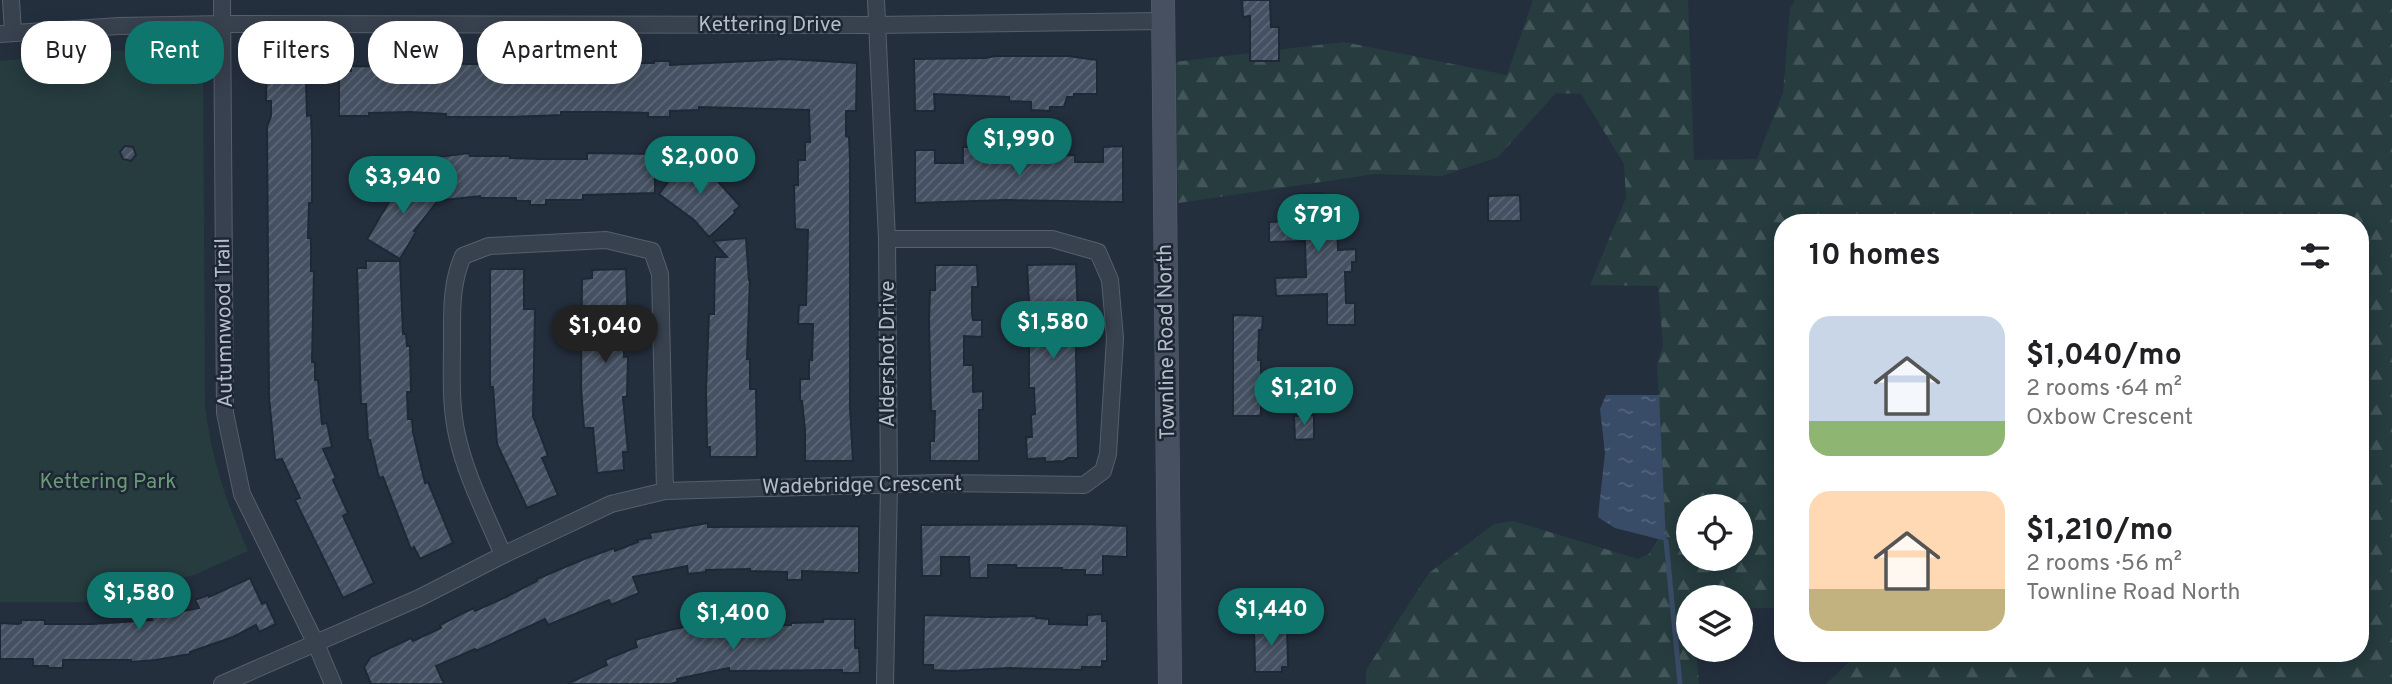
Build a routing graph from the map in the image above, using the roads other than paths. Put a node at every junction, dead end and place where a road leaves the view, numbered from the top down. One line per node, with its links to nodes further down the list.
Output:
1 (11, 0): 9 (street)
2 (222, 0): 5 (street, Autumnwood Trail)
3 (876, 0): 7 (street, Aldershot Drive)
4 (1163, 10): 7 (street, Kettering Drive); 19 (main road, Townline Road North)
5 (223, 21)
6 (224, 24): 7 (street, Kettering Drive)
7 (875, 25): 11 (street, Aldershot Drive)
8 (125, 26): 9 (street, Kettering Drive)
9 (6, 33)
10 (223, 84): 15 (street, Autumnwood Trail)
11 (887, 239): 12 (street, Aldershot Drive); 12 (street, Wadebridge Crescent)
12 (889, 486): 13 (street, Wadebridge Crescent); 18 (street, Aldershot Drive)
13 (665, 491): 14 (street, Wadebridge Crescent); 14 (street)
14 (503, 555): 15 (street, Wadebridge Crescent)
15 (316, 644): 16 (street, Wadebridge Crescent); 17 (street, Autumnwood Trail)
16 (222, 684)
17 (333, 684)
18 (885, 684)
19 (1170, 684)

